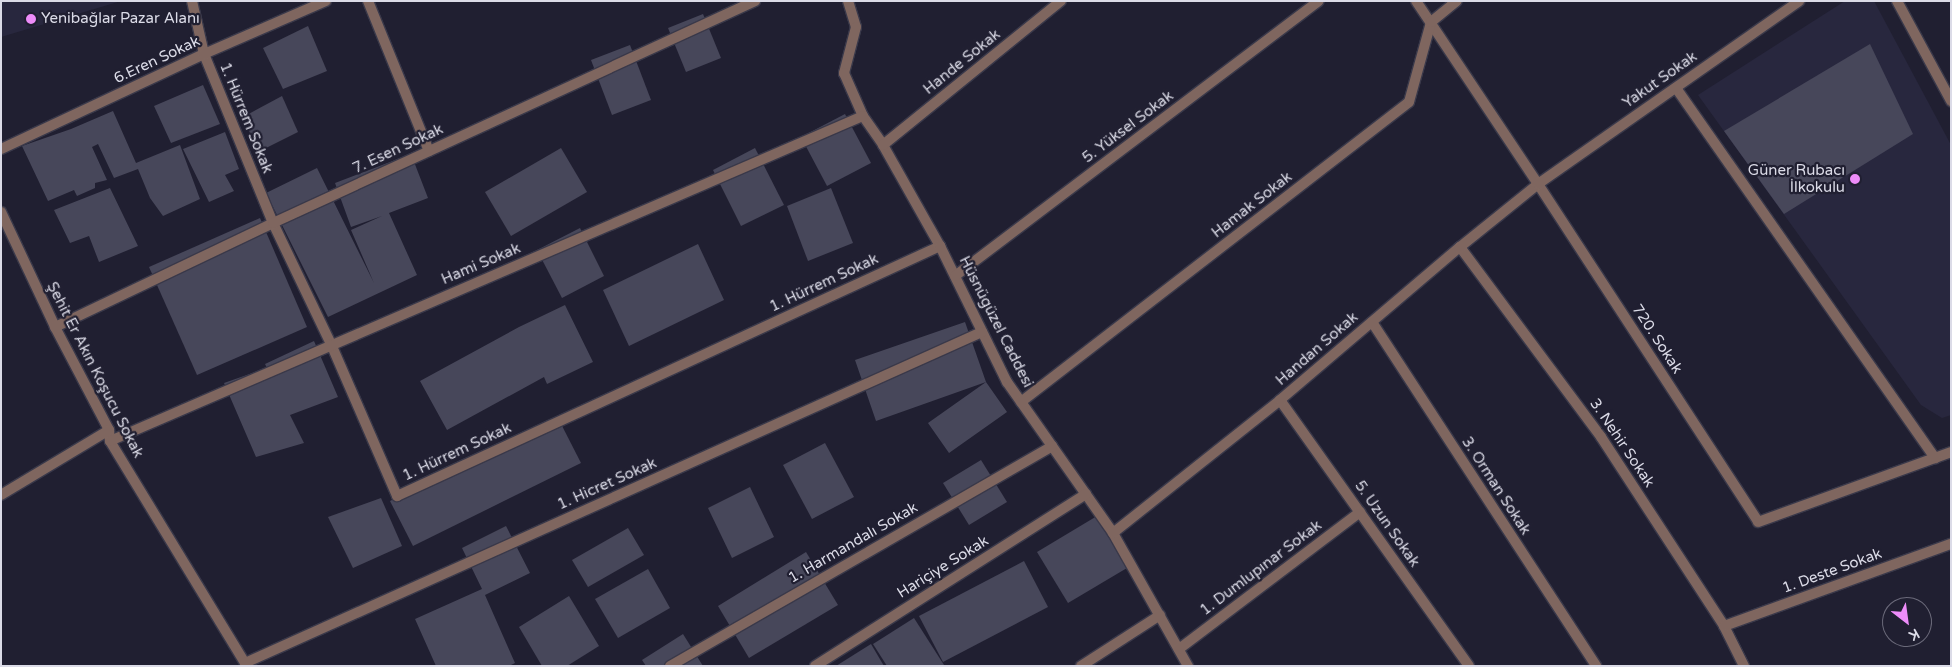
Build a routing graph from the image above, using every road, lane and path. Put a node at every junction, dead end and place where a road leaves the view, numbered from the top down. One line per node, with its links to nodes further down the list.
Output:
1 (192, 1): 13 (street, 1. Hürrem Sokak)
2 (326, 1): 13 (street, 6.Eren Sokak)
3 (368, 1): 19 (street)
4 (755, 1): 19 (street, 7. Esen Sokak)
5 (848, 1): 16 (street, Hüsnügüzel Caddesi)
6 (1061, 1): 17 (street, Hande Sokak)
7 (1319, 1): 25 (street, 5. Yüksel Sokak)
8 (1416, 1): 12 (street, 720. Sokak)
9 (1457, 1): 12 (street)
10 (1799, 1): 14 (street, Yakut Sokak)
11 (1897, 1): 15 (street)
12 (1431, 22): 20 (street, 720. Sokak); 31 (street, Hamak Sokak)
13 (204, 54): 18 (street, 6.Eren Sokak); 22 (street, 1. Hürrem Sokak)
14 (1676, 88): 20 (street, Yakut Sokak); 35 (street)
15 (1951, 101)
16 (863, 116): 17 (street, Hüsnügüzel Caddesi); 29 (street, Hami Sokak)
17 (883, 146): 23 (street, Hüsnügüzel Caddesi)
18 (1, 149)
19 (429, 151): 22 (street, 7. Esen Sokak)
20 (1538, 184): 24 (street, Handan Sokak); 35 (street, 720. Sokak)
21 (1, 212): 27 (street, Şehit Er Akın Koşucu Sokak)
22 (273, 223): 27 (street, 7. Esen Sokak); 29 (street, 1. Hürrem Sokak)
23 (940, 246): 25 (street, Hüsnügüzel Caddesi); 29 (street, 1. Hürrem Sokak)
24 (1460, 246): 26 (street, Handan Sokak); 42 (street, 3. Nehir Sokak)
25 (955, 276): 28 (street, Hüsnügüzel Caddesi)
26 (1372, 322): 30 (street, Handan Sokak); 50 (street, 3. Orman Sokak)
27 (55, 327): 32 (street, Şehit Er Akın Koşucu Sokak)
28 (982, 332): 31 (street, Hüsnügüzel Caddesi); 44 (street, 1. Hicret Sokak)
29 (331, 344): 32 (street, Hami Sokak)
30 (1280, 400): 38 (street, 5. Uzun Sokak); 39 (street, Handan Sokak)
31 (1021, 402): 33 (street, Hüsnügüzel Caddesi)
32 (110, 436): 37 (street, Hami Sokak); 44 (street, Şehit Er Akın Koşucu Sokak)
33 (1052, 446): 36 (street, Hüsnügüzel Caddesi); 45 (street, 1. Harmandalı Sokak)
34 (1951, 452): 35 (street, 720. Sokak)
35 (1935, 458)
36 (1086, 494): 39 (street, Hüsnügüzel Caddesi); 46 (street, Hariçiye Sokak)
37 (1, 495)
38 (1360, 512): 43 (street, 1. Dumlupınar Sokak); 49 (street, 5. Uzun Sokak)
39 (1113, 533): 41 (street, Hüsnügüzel Caddesi)
40 (1951, 544): 42 (street, 1. Deste Sokak)
41 (1160, 615): 43 (street, Hüsnügüzel Caddesi); 47 (street)
42 (1724, 626): 51 (street, 3. Nehir Sokak)
43 (1179, 649): 48 (street, Hüsnügüzel Caddesi)
44 (246, 665)
45 (670, 666)
46 (815, 666)
47 (1081, 666)
48 (1188, 666)
49 (1469, 666)
50 (1596, 666)
51 (1744, 666)

